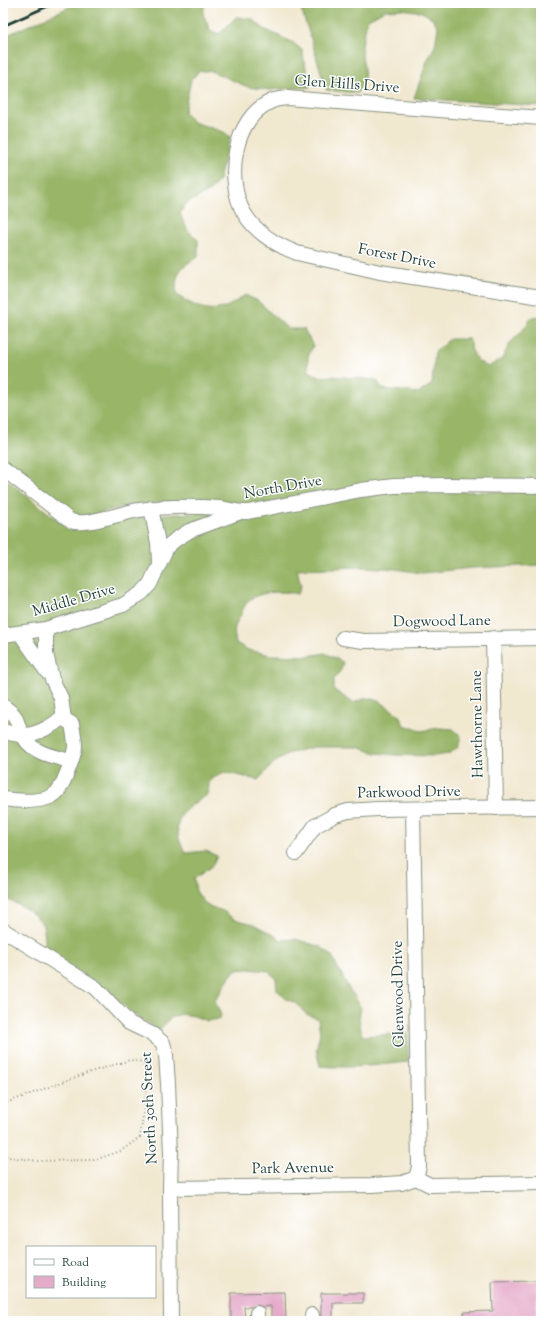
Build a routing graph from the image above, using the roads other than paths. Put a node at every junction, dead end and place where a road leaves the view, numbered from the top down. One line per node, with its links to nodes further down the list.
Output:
1 (541, 118): 2 (street, Glen Hills Drive)
2 (255, 227): 3 (street, Forest Drive)
3 (541, 297)
4 (3, 469): 6 (street, North Drive)
5 (541, 486): 7 (street, North Drive)
6 (151, 508): 7 (street, North Drive); 8 (street)
7 (238, 513): 8 (street, Middle Drive)
8 (159, 565): 9 (street, Middle Drive)
9 (46, 629): 10 (street, Middle Drive); 15 (street)
10 (20, 633): 11 (street, Middle Drive); 15 (street)
11 (3, 635)
12 (343, 638): 13 (street, Dogwood Lane)
13 (493, 638): 14 (street, Dogwood Lane); 22 (street, Hawthorne Lane)
14 (541, 638)
15 (52, 679): 17 (street)
16 (3, 706): 19 (street)
17 (63, 716): 19 (street); 20 (street)
18 (5, 734): 19 (street)
19 (23, 735): 20 (street)
20 (71, 761): 21 (street)
21 (3, 799)
22 (496, 808): 23 (street, Parkwood Drive); 24 (street, Parkwood Drive)
23 (541, 808)
24 (413, 809): 25 (street, Parkwood Drive); 27 (street, Glenwood Drive)
25 (296, 853)
26 (3, 930): 29 (street, North 30th Street)
27 (416, 1178): 28 (street); 29 (street, Park Avenue)
28 (541, 1183)
29 (170, 1188): 30 (street, North 30th Street)
30 (171, 1321)

